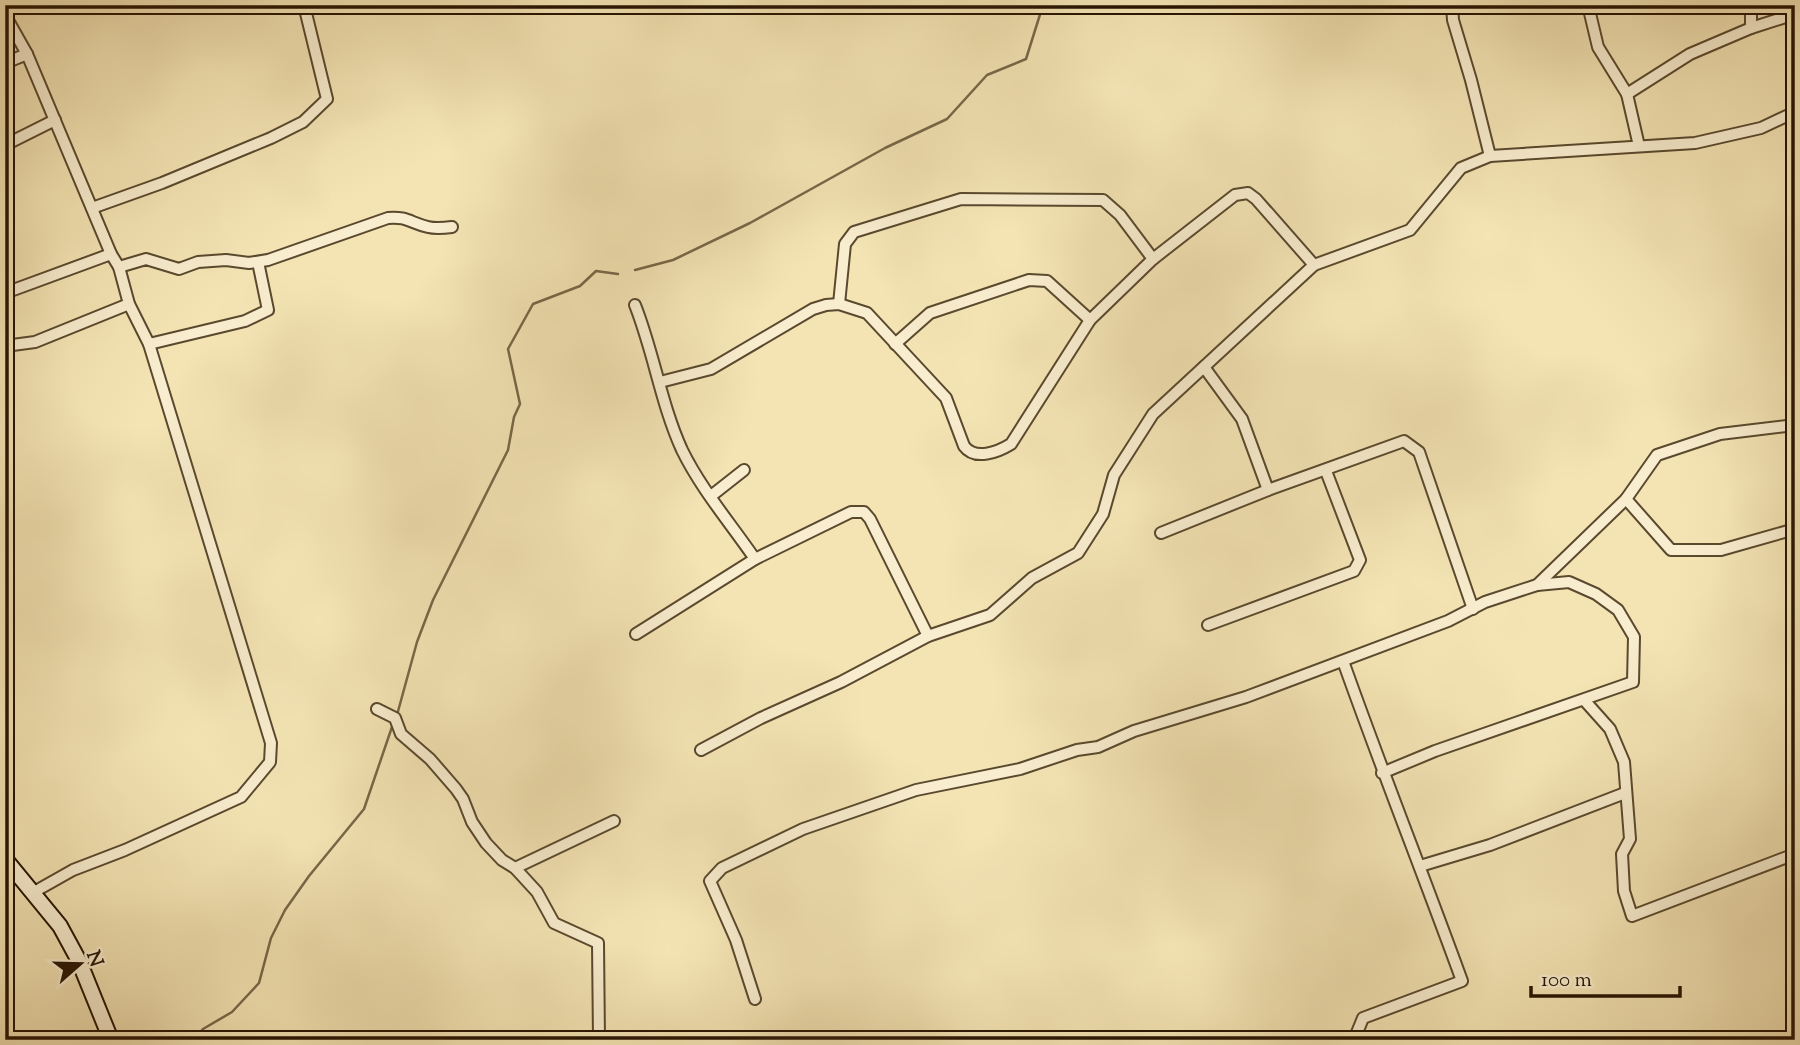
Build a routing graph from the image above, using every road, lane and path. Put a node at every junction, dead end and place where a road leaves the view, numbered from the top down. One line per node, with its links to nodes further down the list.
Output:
1 (304, 5): 16 (street)
2 (1452, 5): 15 (street)
3 (1588, 5): 10 (street)
4 (1751, 5): 7 (street)
5 (1795, 14): 7 (street)
6 (5, 15): 8 (street)
7 (1751, 28): 10 (street)
8 (27, 54): 9 (street); 12 (street)
9 (5, 63)
10 (1627, 94): 14 (street)
11 (1795, 112): 14 (street)
12 (55, 120): 13 (street); 16 (street)
13 (5, 145)
14 (1639, 146): 15 (street)
15 (1490, 156): 21 (street)
16 (92, 208): 18 (street)
17 (452, 227): 20 (street)
18 (111, 254): 22 (street); 23 (street)
19 (1153, 259): 21 (street); 25 (street); 27 (street)
20 (258, 261): 22 (street); 28 (street)
21 (1314, 265): 31 (street)
22 (119, 267): 24 (street)
23 (5, 293)
24 (130, 304): 28 (street); 30 (street)
25 (839, 304): 29 (street); 32 (street)
26 (635, 305): 32 (street)
27 (1090, 320): 29 (street); 29 (street)
28 (149, 344): 58 (street)
29 (895, 344)
30 (5, 346)
31 (1204, 367): 36 (street); 46 (street)
32 (660, 382): 37 (street)
33 (1795, 425): 38 (street)
34 (744, 470): 37 (street)
35 (1326, 471): 36 (street); 43 (street); 44 (street)
36 (1268, 490): 40 (street)
37 (711, 496): 41 (street)
38 (1626, 499): 39 (street); 42 (street)
39 (1795, 529)
40 (1161, 533)
41 (755, 558): 45 (street); 46 (street)
42 (1537, 585): 43 (street); 48 (street)
43 (1473, 609): 47 (street)
44 (1208, 625)
45 (636, 634)
46 (928, 636): 50 (street)
47 (1343, 661): 51 (street); 59 (street)
48 (1585, 701): 51 (street); 52 (street)
49 (377, 709): 57 (street)
50 (701, 750)
51 (1382, 773): 56 (street)
52 (1625, 793): 54 (street); 56 (street)
53 (614, 821): 57 (street)
54 (1795, 854)
55 (5, 859): 58 (street)
56 (1420, 866): 62 (street)
57 (515, 869): 61 (street)
58 (34, 892): 60 (street)
59 (755, 999)
60 (111, 1040)
61 (599, 1040)
62 (1354, 1040)

